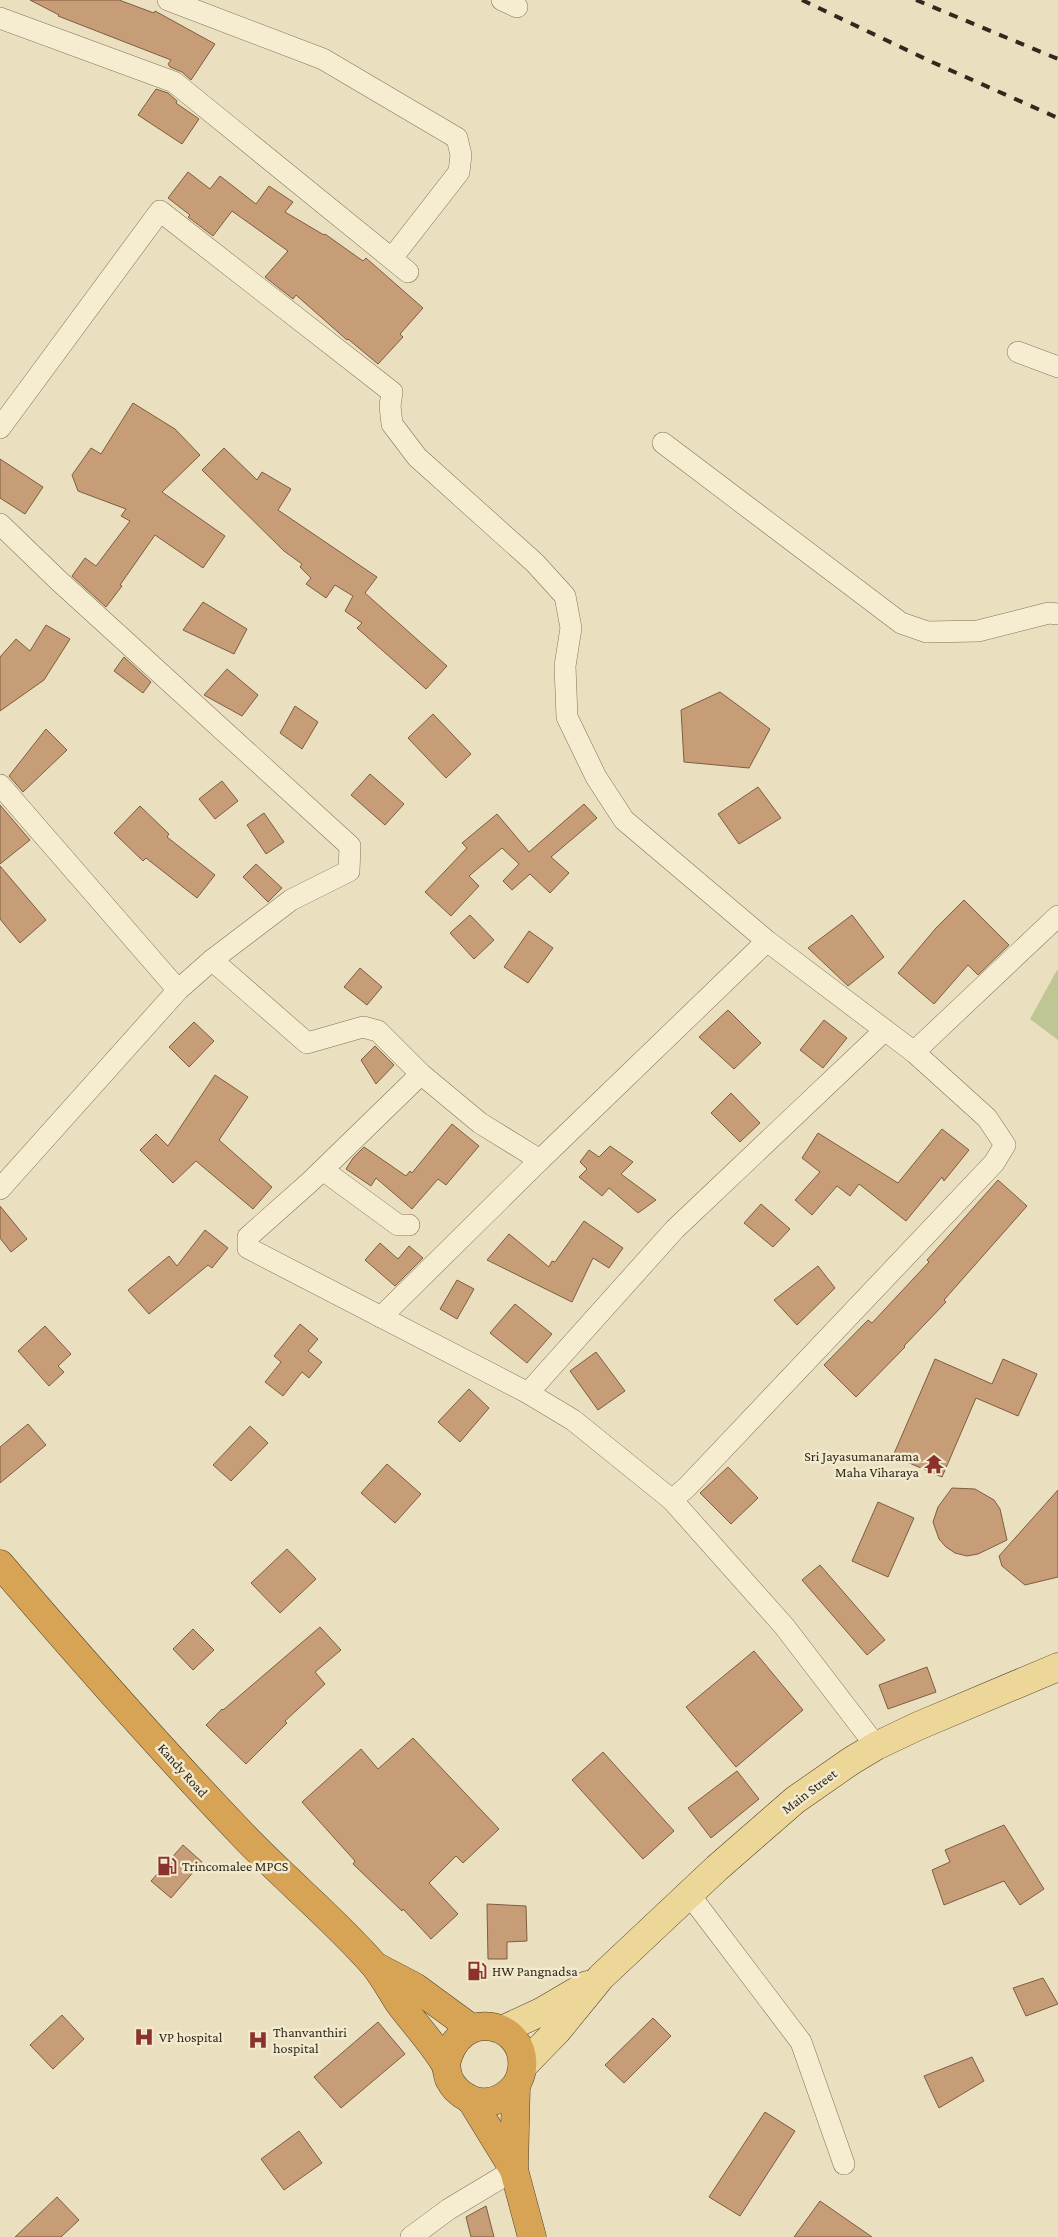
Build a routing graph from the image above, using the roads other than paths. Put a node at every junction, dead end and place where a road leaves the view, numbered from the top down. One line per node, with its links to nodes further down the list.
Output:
1 (2, 0): 3 (street)
2 (168, 0): 5 (street)
3 (0, 4)
4 (0, 18): 5 (street)
5 (392, 258): 6 (street)
6 (408, 272)
7 (1018, 352): 8 (street)
8 (1058, 367)
9 (0, 428): 15 (street)
10 (663, 443): 12 (street)
11 (0, 524): 16 (street)
12 (1058, 614)
13 (0, 785): 17 (street)
14 (1058, 916): 19 (street)
15 (767, 941): 18 (street); 21 (street)
16 (212, 960): 17 (street); 20 (street)
17 (178, 990): 23 (street)
18 (885, 1030): 19 (street); 26 (street)
19 (914, 1052): 27 (street)
20 (421, 1074): 21 (street); 22 (street)
21 (540, 1160): 25 (street)
22 (323, 1170): 24 (street); 25 (street)
23 (0, 1189)
24 (409, 1225)
25 (381, 1317): 26 (street)
26 (528, 1393): 27 (street)
27 (672, 1500): 30 (street)
28 (0, 1564): 32 (highway, Kandy Road)
29 (1058, 1667): 30 (main road, Main Street)
30 (876, 1746): 31 (main road, Main Street)
31 (690, 1894): 33 (main road, Main Street); 39 (street)
32 (376, 1966): 34 (highway, Kandy Road); 36 (highway, Kandy Road)
33 (601, 1977): 35 (main road, Main Street); 37 (main road, Main Street)
34 (471, 2028): 35 (highway); 36 (highway)
35 (502, 2030): 37 (highway)
36 (446, 2064): 38 (highway)
37 (519, 2076): 38 (highway); 40 (highway)
38 (471, 2100): 40 (highway)
39 (844, 2164)
40 (514, 2170): 41 (street); 42 (highway)
41 (411, 2237)
42 (532, 2237)

